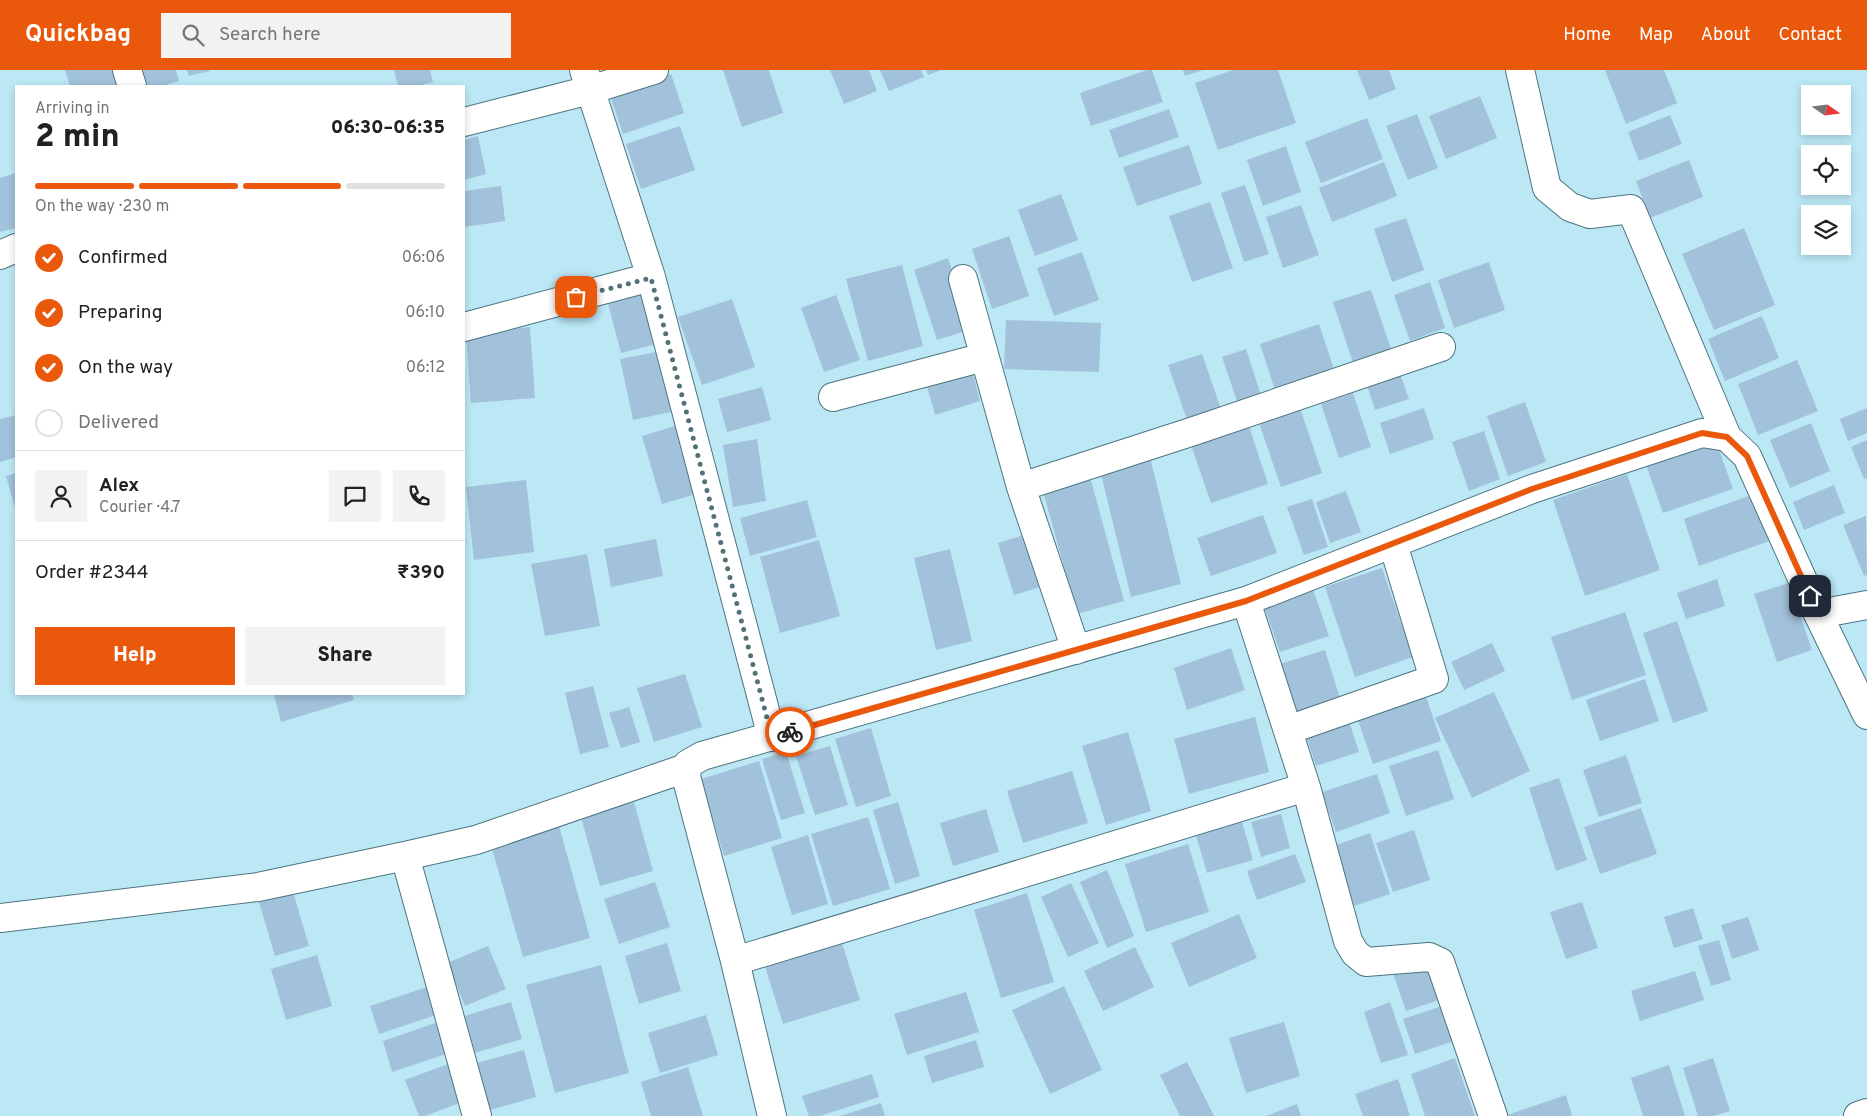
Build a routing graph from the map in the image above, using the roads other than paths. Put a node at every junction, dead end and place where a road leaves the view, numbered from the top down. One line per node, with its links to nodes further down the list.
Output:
1 (127, 70): 5 (street)
2 (654, 70): 4 (street)
3 (1520, 70): 15 (street)
4 (587, 80): 6 (street); 9 (street)
5 (132, 85)
6 (465, 122)
7 (15, 248): 8 (street)
8 (0, 255)
9 (651, 278): 11 (street); 24 (street)
10 (963, 279): 13 (street)
11 (465, 327)
12 (1441, 347): 16 (street)
13 (984, 357): 14 (street); 16 (street)
14 (833, 397)
15 (1727, 437): 17 (street); 20 (street)
16 (1021, 487): 21 (street)
17 (1393, 544): 18 (street); 23 (street)
18 (1246, 601): 21 (street); 23 (street)
19 (1867, 605): 20 (street)
20 (1818, 614): 22 (street)
21 (1076, 650): 24 (street)
22 (1867, 715)
23 (1288, 730): 26 (street)
24 (772, 737): 25 (street)
25 (686, 768): 27 (street); 29 (street)
26 (1306, 787): 29 (street); 33 (street)
27 (405, 856): 28 (street); 31 (street)
28 (0, 918)
29 (735, 962): 32 (street)
30 (1867, 1113): 34 (street)
31 (477, 1116)
32 (772, 1116)
33 (1493, 1116)
34 (1858, 1116)

